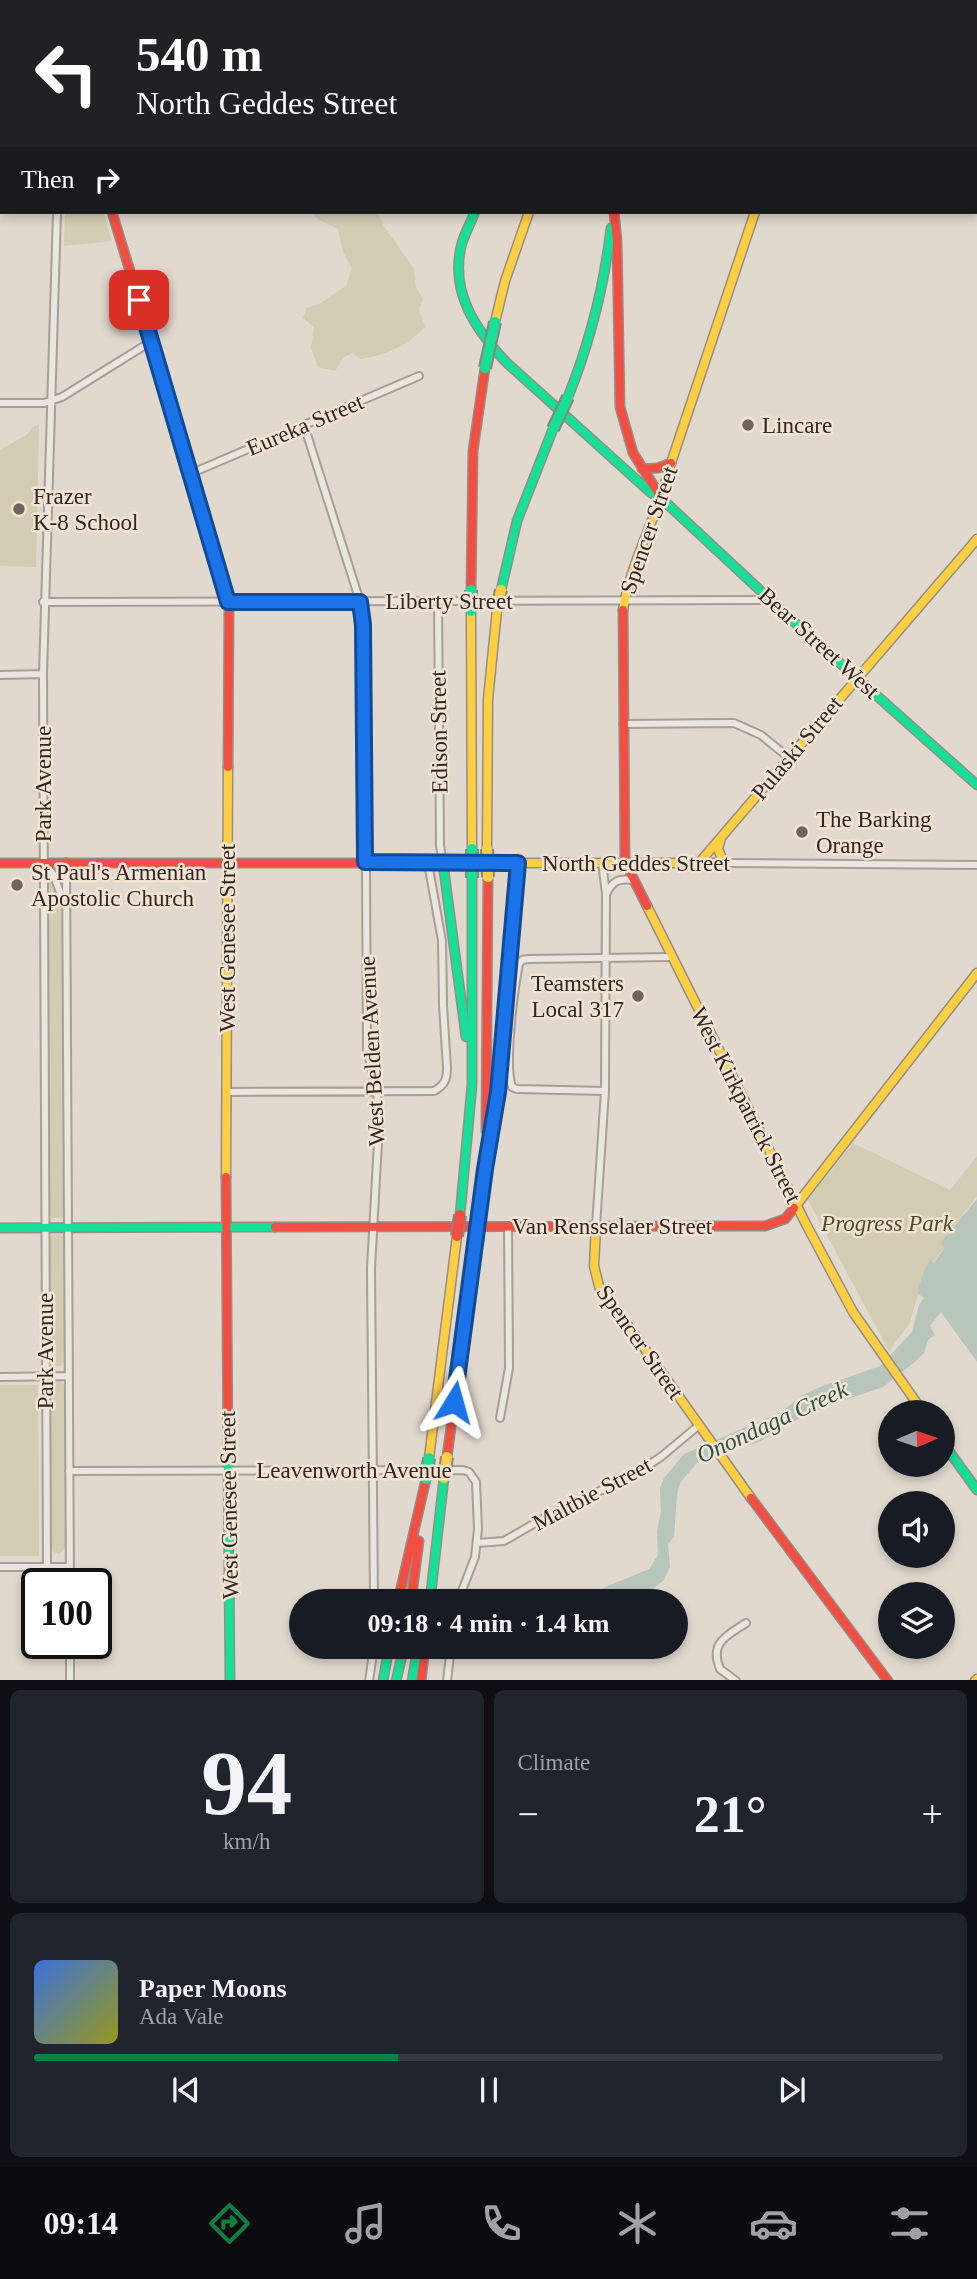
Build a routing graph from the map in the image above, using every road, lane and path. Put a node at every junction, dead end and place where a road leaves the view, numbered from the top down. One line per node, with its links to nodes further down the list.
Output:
1 (57, 214): 10 (street, Park Avenue)
2 (114, 214): 8 (main road, West Genesee Street)
3 (474, 214): 16 (main road)
4 (528, 214): 53 (main road, bridge)
5 (613, 214): 54 (main road, bridge)
6 (613, 214): 14 (main road)
7 (754, 214): 13 (main road, Spencer Street)
8 (152, 341): 10 (street); 15 (main road, West Genesee Street)
9 (419, 376): 12 (street, Eureka Street)
10 (50, 401): 11 (street); 21 (street, Park Avenue)
11 (0, 403)
12 (304, 425): 15 (street, Eureka Street); 23 (street, West Belden Avenue)
13 (671, 463): 14 (main road); 16 (main road, Spencer Street)
14 (642, 469): 16 (main road)
15 (192, 473): 22 (main road, West Genesee Street)
16 (662, 499): 18 (main road, Spencer Street); 19 (main road, Bear Street West)
17 (977, 539): 26 (main road, Pulaski Street)
18 (624, 600): 19 (street, Liberty Street); 20 (street, Liberty Street); 27 (main road, Spencer Street)
19 (771, 600): 26 (main road, Bear Street West)
20 (438, 601): 23 (street, Liberty Street); 39 (street, Edison Street)
21 (43, 602): 22 (street, Liberty Street); 24 (street, Park Avenue)
22 (228, 602): 23 (street, Liberty Street); 32 (main road, West Genesee Street)
23 (360, 602): 33 (street, West Belden Avenue)
24 (43, 674): 25 (street); 37 (street, Park Avenue)
25 (0, 675)
26 (858, 677): 28 (main road, Pulaski Street); 29 (main road, Bear Street West)
27 (623, 724): 28 (street); 35 (main road, Spencer Street)
28 (789, 758): 30 (main road, Pulaski Street)
29 (977, 785)
30 (721, 838): 41 (main road, Pulaski Street); 42 (main road)
31 (66, 862): 32 (main road, North Geddes Street); 37 (main road, North Geddes Street); 46 (street, Park Avenue)
32 (228, 862): 33 (main road, North Geddes Street); 52 (main road, West Genesee Street)
33 (365, 862): 38 (main road, North Geddes Street); 50 (street, West Belden Avenue)
34 (602, 862): 35 (main road, North Geddes Street); 40 (main road, North Geddes Street); 45 (street, Spencer Street)
35 (625, 862): 41 (main road, North Geddes Street); 44 (main road, West Kirkpatrick Street)
36 (0, 863): 37 (main road, North Geddes Street)
37 (43, 863): 46 (street); 58 (street, Park Avenue)
38 (428, 863): 39 (main road, North Geddes Street); 50 (street)
39 (443, 863): 40 (main road, North Geddes Street); 53 (main road)
40 (518, 863): 54 (main road)
41 (699, 863): 42 (main road, North Geddes Street)
42 (724, 863): 43 (street, North Geddes Street)
43 (977, 865)
44 (633, 880): 45 (street); 47 (main road, West Kirkpatrick Street)
45 (606, 894): 48 (street, Spencer Street)
46 (67, 910): 59 (street, Park Avenue)
47 (671, 957): 48 (street); 55 (main road, West Kirkpatrick Street)
48 (605, 959): 51 (street, Spencer Street); 51 (street)
49 (977, 973): 55 (main road, Van Rensselaer Street)
50 (377, 1091): 52 (street); 61 (street, West Belden Avenue)
51 (605, 1091): 57 (street, Spencer Street)
52 (226, 1092): 60 (main road, West Genesee Street)
53 (470, 1110): 73 (main road, bridge)
54 (485, 1169): 82 (main road, bridge)
55 (796, 1204): 57 (main road, Van Rensselaer Street); 66 (main road, West Kirkpatrick Street)
56 (508, 1226): 57 (main road, Van Rensselaer Street); 61 (main road, Van Rensselaer Street); 67 (street)
57 (596, 1226): 68 (main road, Spencer Street)
58 (45, 1227): 59 (main road, Van Rensselaer Street); 62 (main road, Van Rensselaer Street); 65 (street, Park Avenue)
59 (68, 1227): 60 (main road, Van Rensselaer Street); 63 (street, Park Avenue)
60 (226, 1227): 61 (main road, Van Rensselaer Street); 72 (main road, West Genesee Street)
61 (374, 1227): 70 (street, West Belden Avenue)
62 (0, 1228)
63 (69, 1376): 65 (street); 71 (street, Park Avenue)
64 (0, 1377): 65 (street)
65 (46, 1377): 77 (street, Park Avenue)
66 (914, 1400)
67 (500, 1418)
68 (701, 1430): 75 (street, Maltbie Street); 101 (main road, Spencer Street)
69 (956, 1461): 74 (main road)
70 (372, 1470): 72 (street, Leavenworth Avenue); 75 (street, Leavenworth Avenue); 79 (street, West Belden Avenue)
71 (69, 1471): 72 (street, Leavenworth Avenue); 78 (street, Park Avenue)
72 (228, 1471): 93 (main road, West Genesee Street)
73 (426, 1479): 80 (main road); 81 (main road)
74 (977, 1490)
75 (477, 1543): 83 (street)
76 (0, 1567): 77 (street)
77 (47, 1567): 78 (street)
78 (70, 1567)
79 (373, 1589)
80 (401, 1589)
81 (412, 1589)
82 (430, 1589)
83 (462, 1589)
84 (746, 1623): 100 (street)
85 (69, 1659): 92 (street)
86 (372, 1659): 94 (street)
87 (387, 1659): 95 (main road)
88 (401, 1659): 96 (main road)
89 (416, 1659): 97 (main road)
90 (424, 1659): 98 (main road)
91 (450, 1659): 99 (street)
92 (70, 1680)
93 (230, 1680)
94 (369, 1680)
95 (381, 1680)
96 (396, 1680)
97 (412, 1680)
98 (421, 1680)
99 (447, 1680)
100 (735, 1680)
101 (887, 1680)

